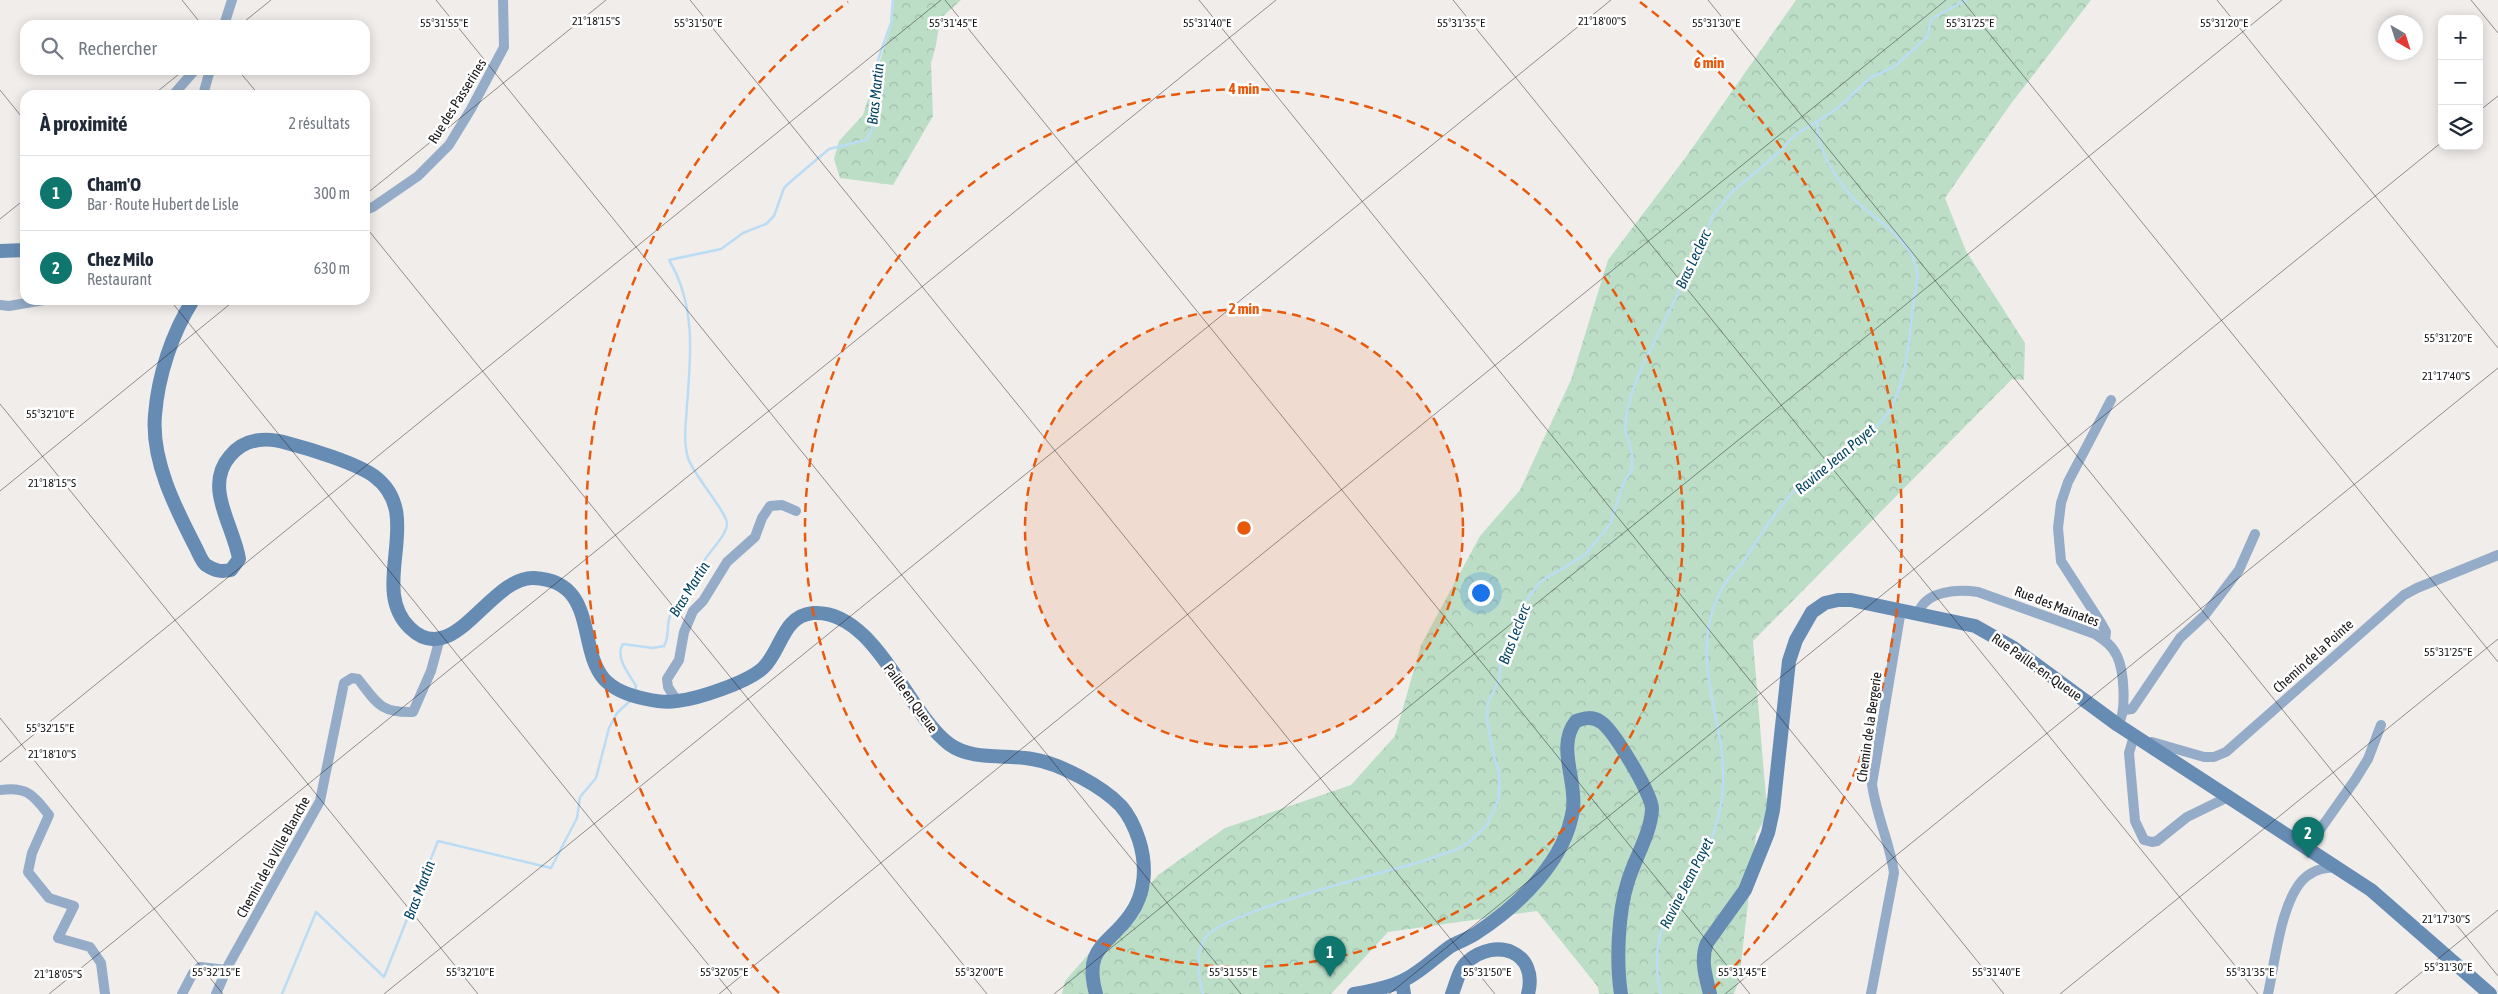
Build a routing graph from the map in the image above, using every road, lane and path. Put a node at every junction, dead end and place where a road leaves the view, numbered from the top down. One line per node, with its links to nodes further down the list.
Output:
1 (232, 0): 3 (street)
2 (503, 0): 8 (street, Rue des Passerines)
3 (226, 20)
4 (191, 75): 6 (street)
5 (209, 75): 7 (street)
6 (177, 90)
7 (204, 90)
8 (370, 208)
9 (20, 250): 10 (main road)
10 (0, 251)
11 (20, 304): 12 (street)
12 (0, 305)
13 (191, 305): 20 (main road)
14 (2111, 400): 21 (street)
15 (796, 511): 22 (street)
16 (2256, 534): 23 (street)
17 (2498, 555): 27 (street, Chemin de la Pointe)
18 (1901, 610): 19 (main road, Rue Paille-en-Queue); 42 (main road, Rue Paille-en-Queue); 43 (street, Chemin de la Bergerie)
19 (1918, 614): 21 (street, Rue des Mainates); 24 (main road, Rue Paille-en-Queue)
20 (440, 638): 22 (main road, Paille en Queue); 32 (street, Chemin de la Ville Blanche)
21 (2105, 640): 23 (street, Rue des Mainates)
22 (677, 701): 37 (main road, Paille en Queue)
23 (2124, 710): 24 (street, Rue des Mainates)
24 (2118, 725): 26 (main road, Rue Paille-en-Queue)
25 (2381, 725): 30 (street)
26 (2134, 736): 27 (main road, Rue Paille-en-Queue); 29 (street)
27 (2148, 745): 29 (main road, Rue Paille-en-Queue)
28 (0, 790): 34 (street)
29 (2228, 797): 30 (main road, Rue Paille-en-Queue)
30 (2307, 848): 31 (main road, Rue Paille-en-Queue)
31 (2336, 867): 44 (street); 45 (main road, Rue Paille-en-Queue)
32 (227, 970): 35 (street); 36 (street, Chemin de la Ville Blanche)
33 (1403, 988): 38 (main road); 41 (main road)
34 (105, 994)
35 (182, 994)
36 (216, 994)
37 (1096, 994)
38 (1354, 994)
39 (1452, 994): 40 (main road)
40 (1528, 994)
41 (1621, 994)
42 (1710, 994)
43 (1871, 994)
44 (2268, 994)
45 (2490, 994)

